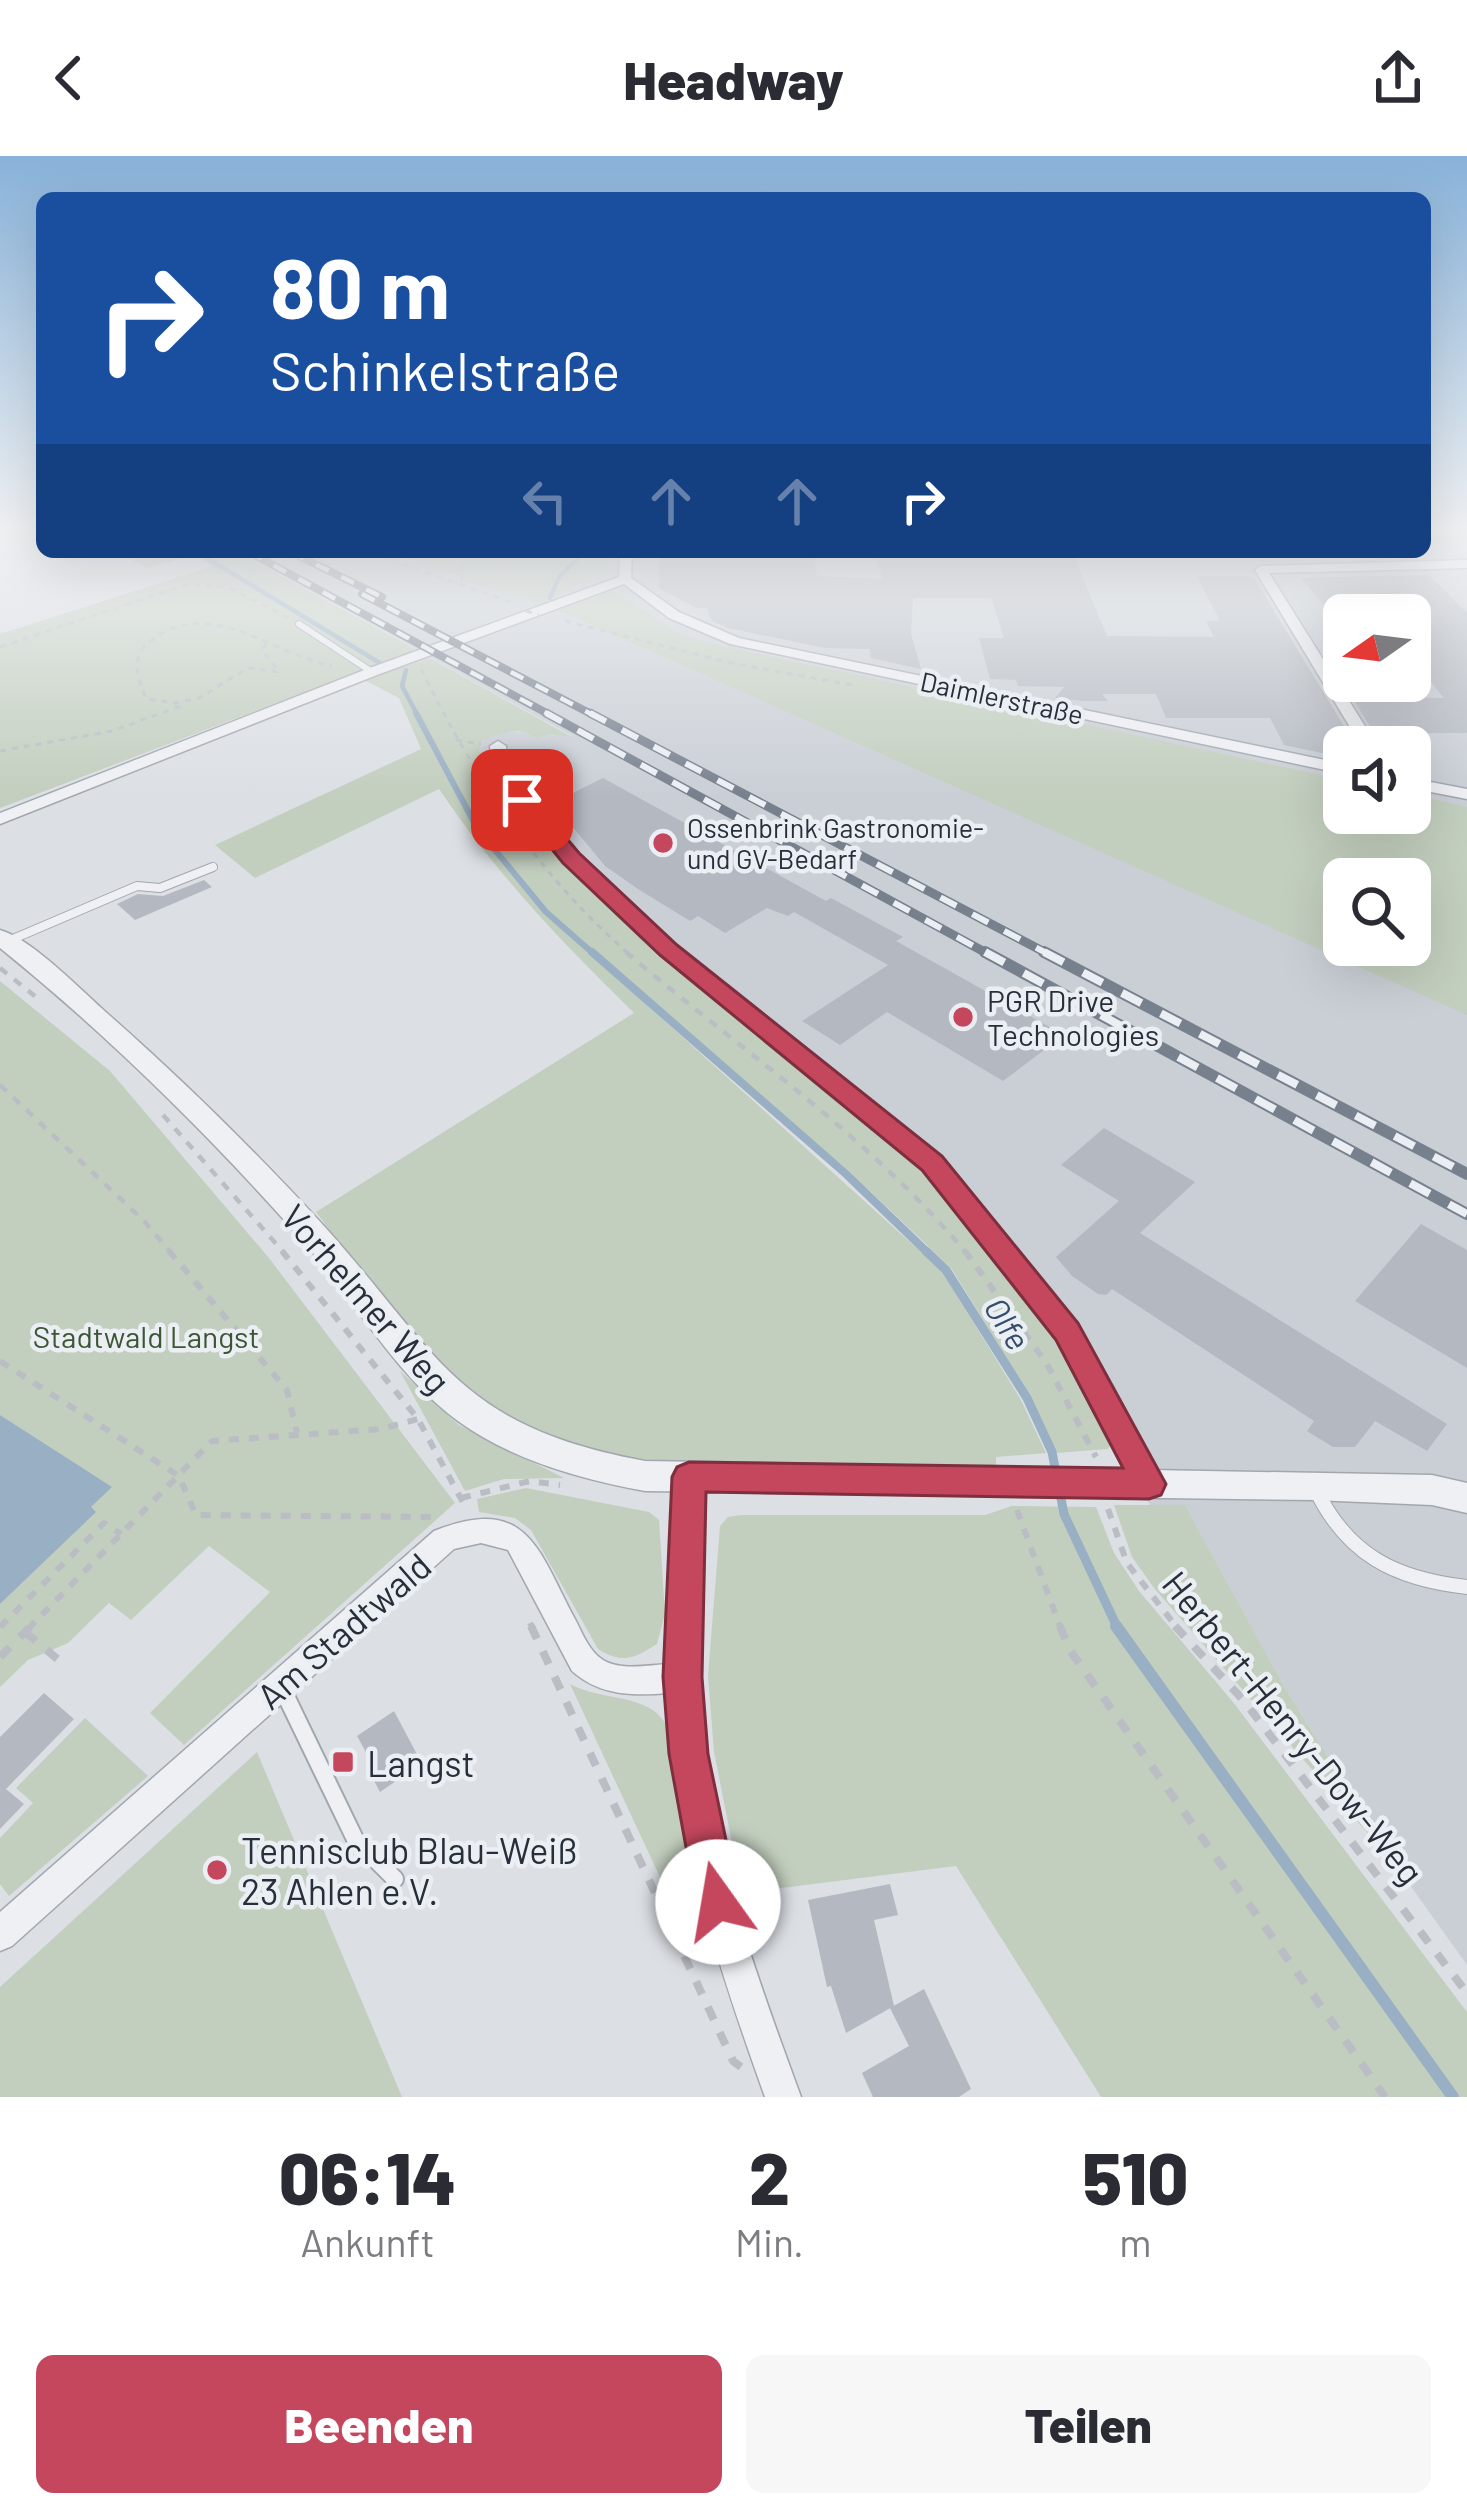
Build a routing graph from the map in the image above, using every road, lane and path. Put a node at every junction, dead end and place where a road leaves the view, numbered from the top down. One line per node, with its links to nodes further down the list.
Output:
1 (94, 616): 8 (path)
2 (285, 616): 6 (path)
3 (528, 616): 9 (street)
4 (675, 616): 16 (street, Daimlerstraße)
5 (1289, 616): 12 (street)
6 (299, 624): 10 (lane)
7 (266, 644): 10 (path); 11 (path); 11 (path)
8 (0, 647)
9 (416, 658): 10 (street); 13 (path, Herbert-Henry-Dow-Weg)
10 (367, 668): 19 (street)
11 (146, 699): 15 (path)
12 (1357, 726)
13 (456, 740): 14 (path); 31 (path, Herbert-Henry-Dow-Weg)
14 (498, 746): 32 (street)
15 (0, 751)
16 (1323, 765)
17 (1431, 786): 18 (street)
18 (1467, 794)
19 (0, 819)
20 (213, 867): 21 (lane)
21 (3, 939): 30 (street, Vorhelmer Weg)
22 (0, 968): 23 (path)
23 (52, 1010)
24 (0, 1085): 28 (path)
25 (151, 1100): 27 (path)
26 (0, 1361): 29 (path)
27 (418, 1419): 28 (path); 34 (path)
28 (297, 1433): 29 (path)
29 (179, 1476): 37 (path); 38 (path)
30 (689, 1477): 35 (street, Vorhelmer Weg); 45 (street)
31 (1090, 1483): 32 (street, Vorhelmer Weg); 35 (street, Vorhelmer Weg); 49 (path, Herbert-Henry-Dow-Weg)
32 (1149, 1484): 33 (street, Vorhelmer Weg)
33 (1314, 1486): 36 (street, Vorhelmer Weg); 39 (lane)
34 (580, 1490)
35 (1026, 1492): 52 (path)
36 (1467, 1498)
37 (466, 1508)
38 (121, 1534): 41 (path); 42 (path)
39 (1467, 1587)
40 (525, 1612): 50 (path)
41 (0, 1627)
42 (25, 1632): 43 (path); 44 (path)
43 (0, 1657)
44 (67, 1667)
45 (682, 1677): 46 (street, Am Stadtwald); 51 (street)
46 (281, 1685): 47 (lane); 48 (street, Am Stadtwald)
47 (395, 1879)
48 (0, 1934)
49 (1467, 1993)
50 (748, 2073)
51 (783, 2097)
52 (1385, 2097)

